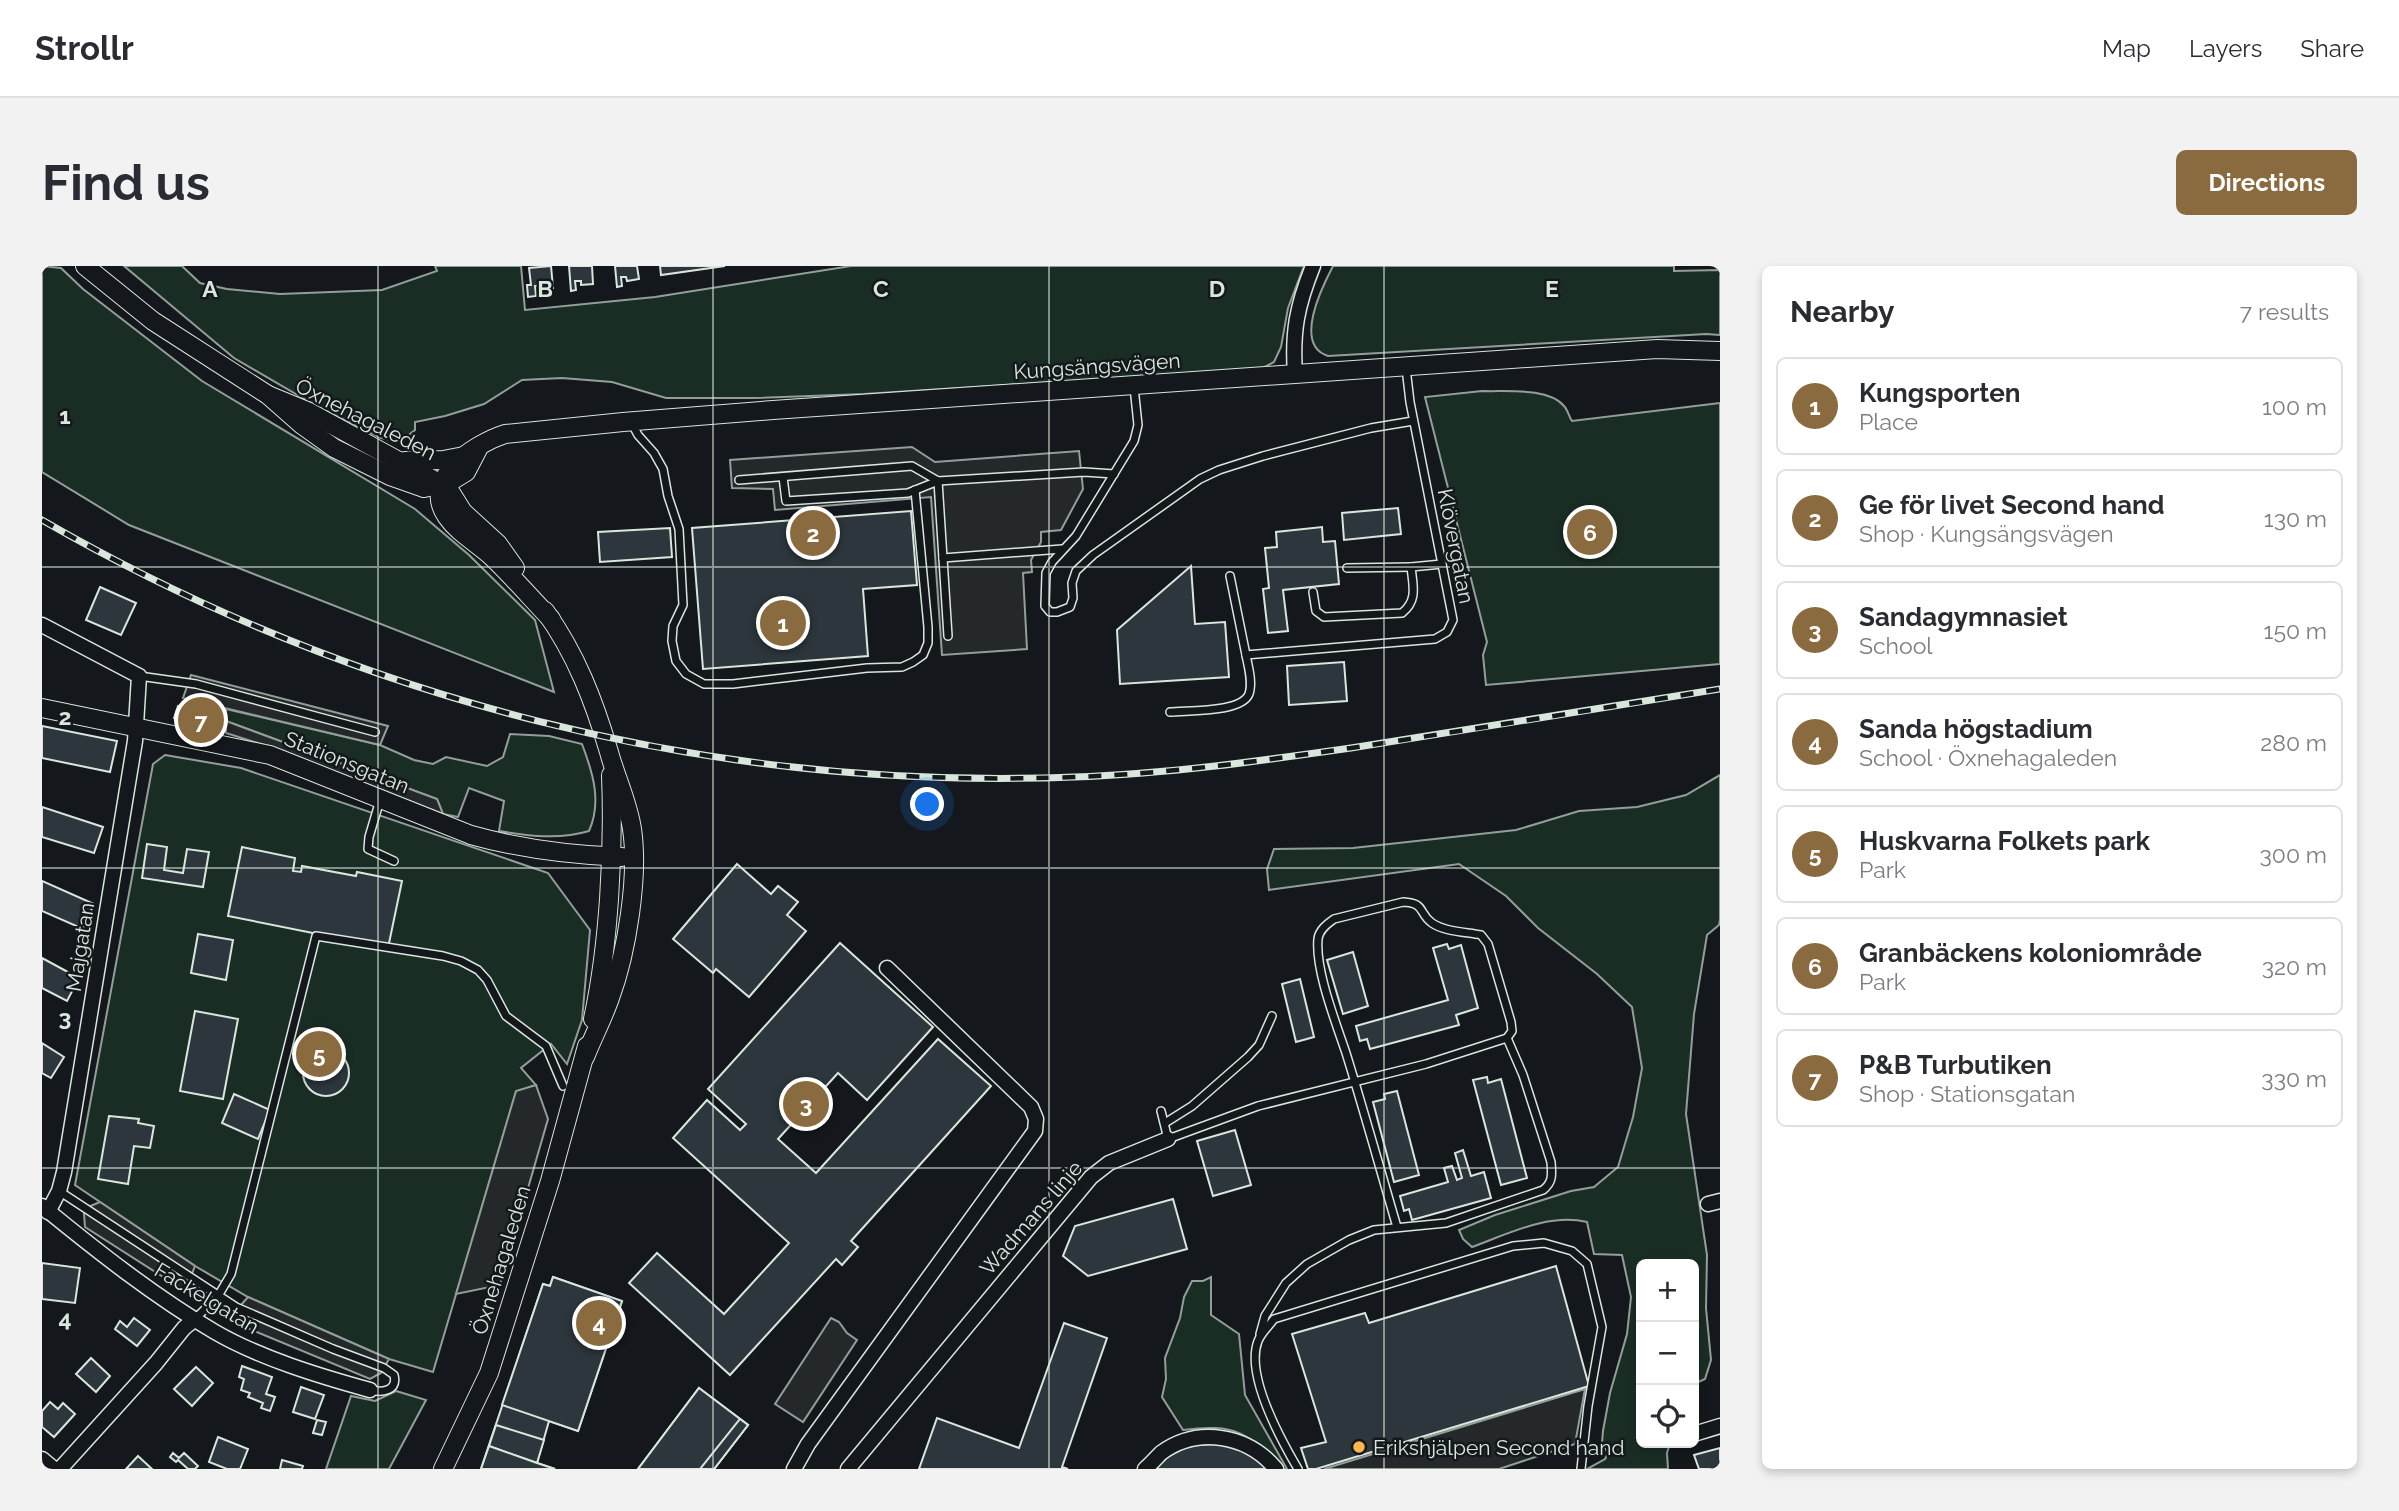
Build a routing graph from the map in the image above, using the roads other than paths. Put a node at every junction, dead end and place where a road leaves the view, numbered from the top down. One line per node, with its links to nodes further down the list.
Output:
1 (85, 266): 10 (street, Öxnehagaleden)
2 (1313, 266): 5 (street)
3 (1720, 351): 4 (street, Kungsängsvägen)
4 (1406, 368): 5 (street, Kungsängsvägen); 8 (lane, Klövergatan)
5 (1295, 375): 6 (street, Kungsängsvägen)
6 (1133, 387): 7 (street, Kungsängsvägen); 11 (lane)
7 (631, 421): 9 (street, Kungsängsvägen); 16 (lane)
8 (1413, 421): 19 (lane); 21 (lane, Klövergatan)
9 (470, 458): 10 (street, Kungsängsvägen); 15 (street, Kungsängsvägen); 18 (street)
10 (394, 468): 15 (street, Öxnehagaleden); 17 (street, Öxnehagaleden)
11 (1114, 474): 14 (lane); 19 (lane)
12 (783, 477): 13 (lane); 14 (lane); 16 (lane)
13 (738, 480)
14 (938, 481): 16 (lane); 20 (lane)
15 (442, 485): 17 (street, Öxnehagaleden); 18 (street, Öxnehagaleden)
16 (915, 490)
17 (442, 510): 26 (street, Öxnehagaleden)
18 (480, 526): 26 (street, Öxnehagaleden)
19 (1062, 549): 20 (lane)
20 (943, 558): 28 (lane)
21 (1442, 564): 22 (lane); 29 (lane, Klövergatan)
22 (1411, 567): 23 (lane); 25 (lane)
23 (1347, 568)
24 (1230, 576): 29 (lane)
25 (1313, 592)
26 (551, 619): 35 (street, Öxnehagaleden)
27 (42, 625): 30 (street)
28 (948, 636)
29 (1246, 655): 32 (lane)
30 (139, 676): 33 (street, Majgatan); 34 (lane)
31 (42, 708): 33 (street, Stationsgatan)
32 (1170, 712)
33 (136, 727): 36 (street, Stationsgatan); 49 (street, Majgatan)
34 (376, 732)
35 (611, 759): 37 (street, Öxnehagaleden); 38 (street, Öxnehagaleden)
36 (381, 799): 37 (street, Stationsgatan); 39 (lane)
37 (611, 857): 38 (street, Stationsgatan); 43 (street, Öxnehagaleden)
38 (634, 858): 43 (street, Öxnehagaleden)
39 (394, 861)
40 (887, 968): 63 (street)
41 (1272, 1016): 47 (lane)
42 (1507, 1038): 44 (lane, Wadmans linje); 44 (lane); 51 (lane)
43 (585, 1057): 62 (street, Öxnehagaleden)
44 (1355, 1082): 48 (lane, Wadmans linje); 51 (lane)
45 (563, 1086): 52 (lane)
46 (1161, 1111): 47 (lane)
47 (1165, 1123): 48 (lane)
48 (1168, 1139): 59 (street, Wadmans linje)
49 (59, 1191): 50 (street, Majgatan); 52 (lane)
50 (45, 1209): 53 (street, Fackelgatan)
51 (1397, 1227): 54 (lane)
52 (218, 1296): 53 (lane); 55 (lane)
53 (195, 1319): 55 (street, Fackelgatan); 61 (street)
54 (1258, 1340): 66 (lane); 67 (lane)
55 (370, 1390)
56 (1720, 1426): 57 (street)
57 (1699, 1432)
58 (42, 1459): 60 (street)
59 (854, 1468)
60 (54, 1469)
61 (60, 1469)
62 (443, 1469)
63 (794, 1469)
64 (1145, 1469): 65 (street)
65 (1276, 1469)
66 (1298, 1469)
67 (1581, 1469)

